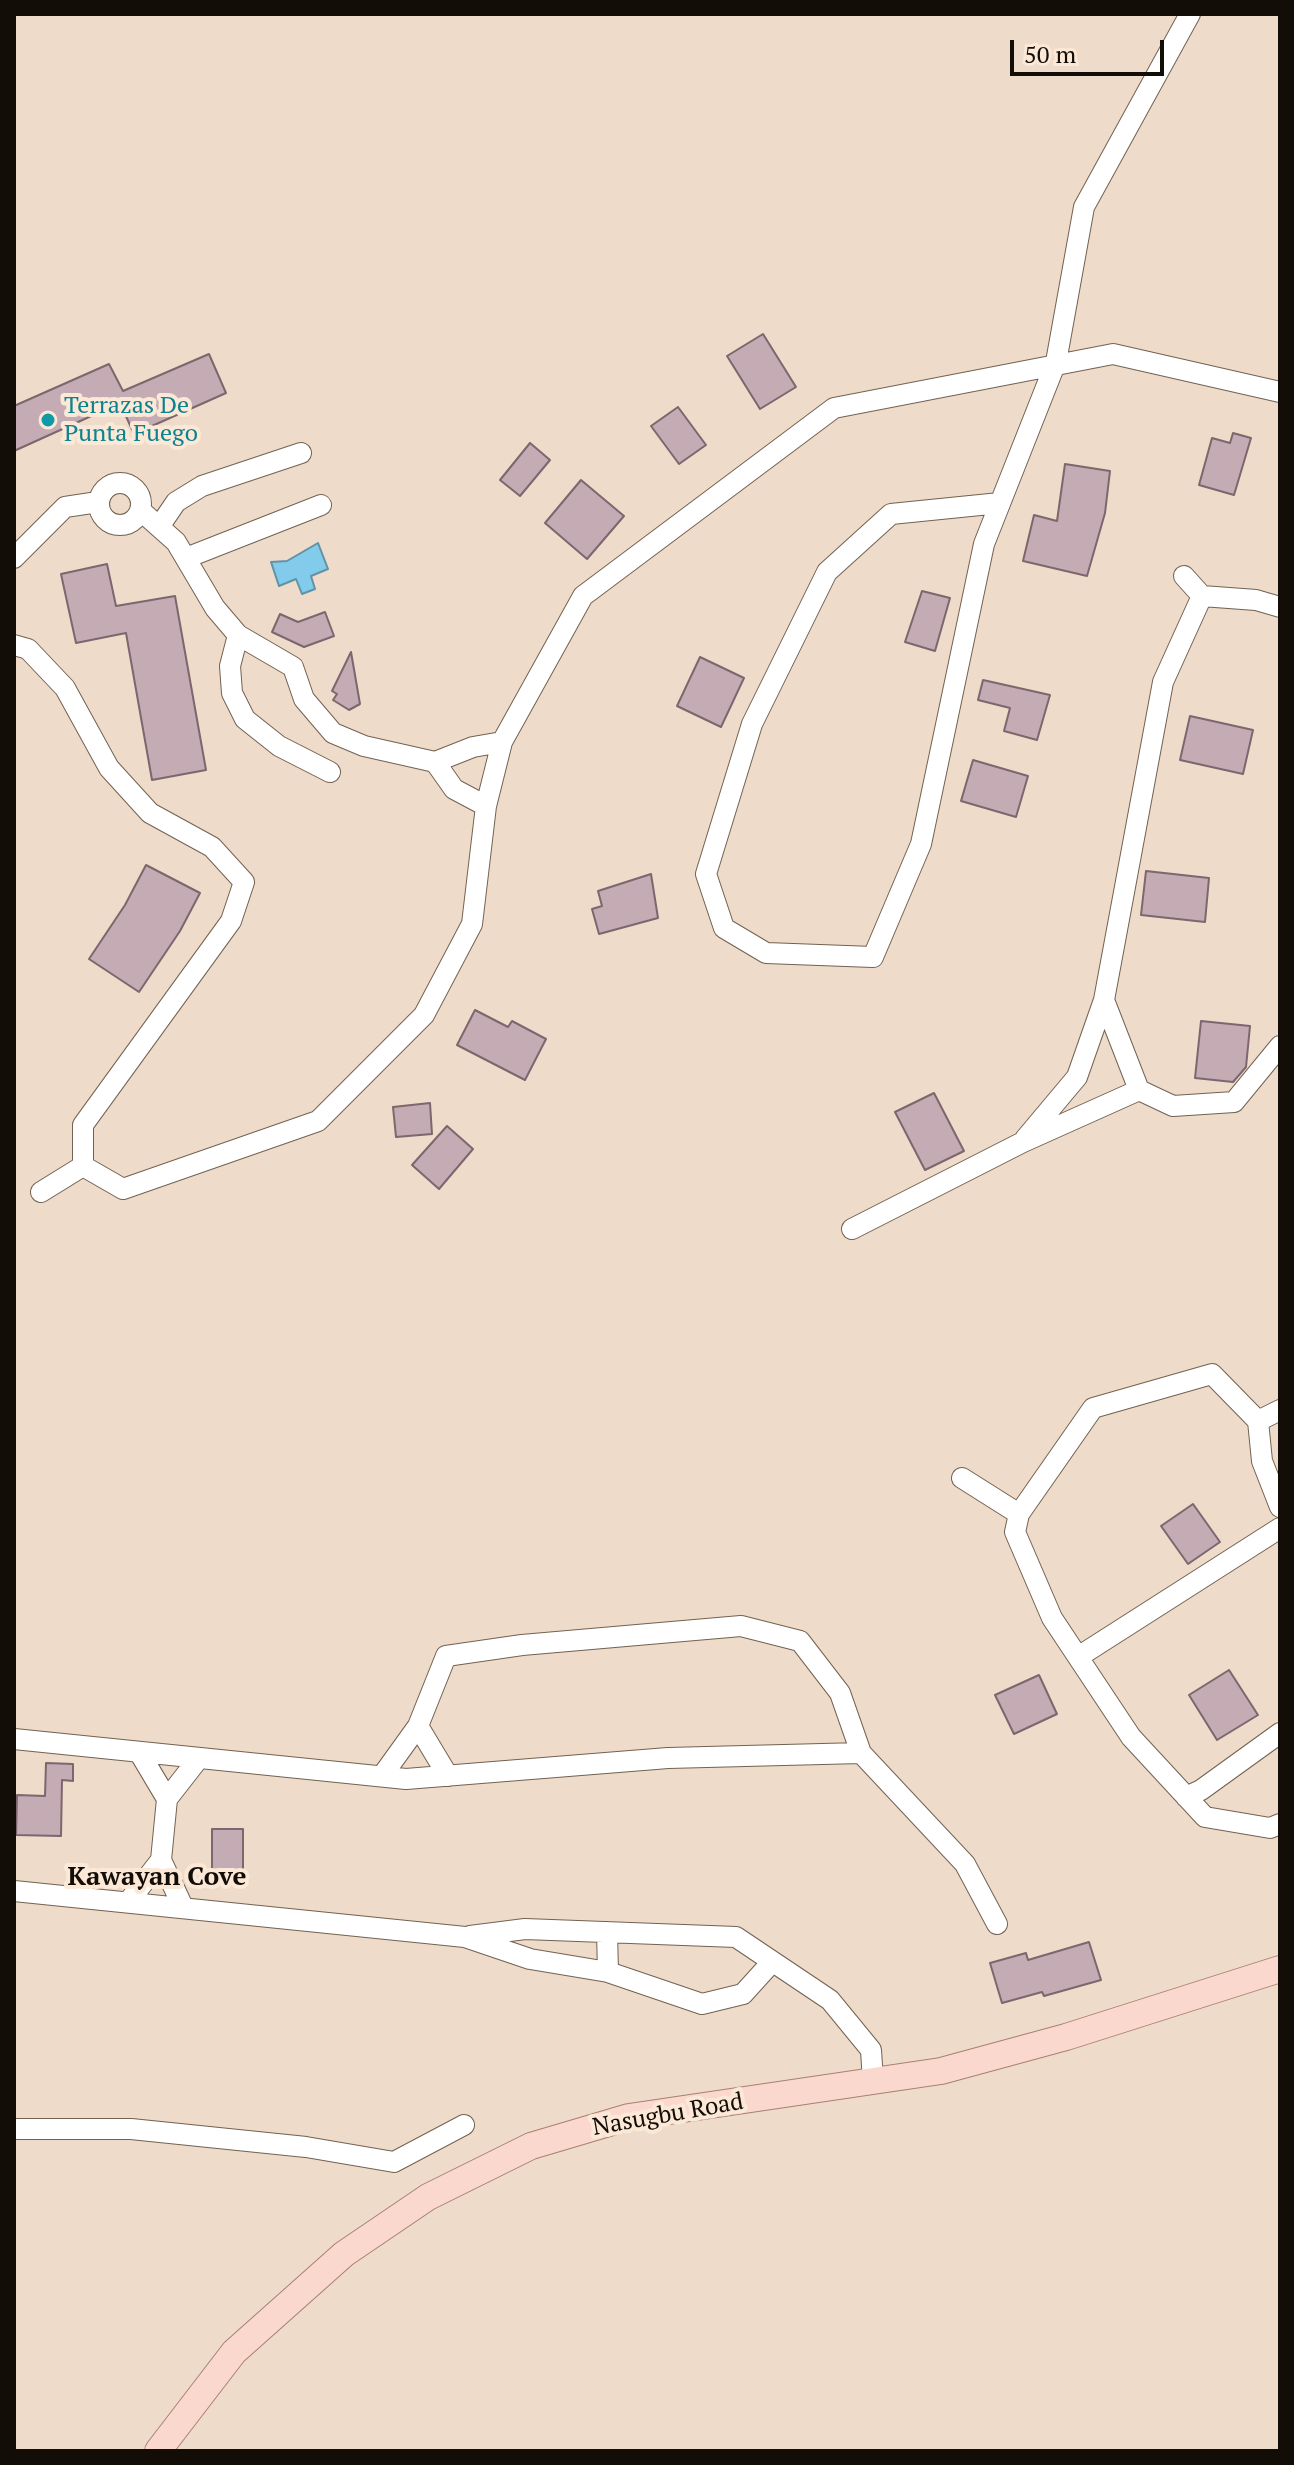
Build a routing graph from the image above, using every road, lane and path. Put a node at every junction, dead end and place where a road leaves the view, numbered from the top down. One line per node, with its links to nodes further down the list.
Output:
1 (1190, 14): 2 (street)
2 (1056, 362): 3 (street); 6 (street); 17 (street)
3 (1280, 392)
4 (301, 453): 9 (street)
5 (98, 502): 8 (street); 8 (street); 10 (street)
6 (1000, 503): 6 (street)
7 (321, 505): 11 (street)
8 (140, 510): 9 (street)
9 (159, 527): 11 (street)
10 (14, 558)
11 (186, 558): 15 (street)
12 (1184, 576): 13 (street)
13 (1202, 596): 14 (street); 21 (street)
14 (1280, 607)
15 (238, 635): 18 (street); 19 (street)
16 (14, 645): 25 (street)
17 (502, 742): 18 (street); 20 (street)
18 (435, 762): 20 (street)
19 (330, 772)
20 (486, 806): 25 (street)
21 (1104, 1000): 23 (street); 24 (street)
22 (1280, 1046): 23 (street)
23 (1139, 1090): 24 (street)
24 (1023, 1142): 27 (street)
25 (83, 1166): 26 (street)
26 (41, 1192)
27 (852, 1229)
28 (1280, 1410): 29 (street)
29 (1258, 1421): 31 (street); 32 (street)
30 (962, 1478): 32 (street)
31 (1280, 1507)
32 (1019, 1514): 34 (street)
33 (1280, 1528): 34 (street)
34 (1078, 1657): 43 (street)
35 (418, 1726): 39 (street); 41 (street); 42 (street)
36 (1280, 1733): 43 (street)
37 (14, 1739): 38 (street)
38 (139, 1752): 40 (street); 44 (street)
39 (861, 1753): 42 (street); 50 (street)
40 (199, 1758): 41 (street); 44 (street)
41 (382, 1776): 42 (street)
42 (448, 1776)
43 (1186, 1797): 45 (street)
44 (167, 1799): 46 (street)
45 (1280, 1824)
46 (161, 1860): 48 (street); 49 (street)
47 (19, 1894): 48 (street)
48 (129, 1901): 49 (street)
49 (183, 1907): 52 (street)
50 (997, 1924)
51 (607, 1932): 52 (street); 53 (street); 55 (street)
52 (465, 1937): 55 (street)
53 (772, 1962): 55 (street); 56 (street)
54 (1280, 1969): 56 (main road, Nasugbu Road)
55 (608, 1972)
56 (873, 2082): 59 (main road, Nasugbu Road)
57 (464, 2125): 58 (street)
58 (14, 2129)
59 (158, 2451)

